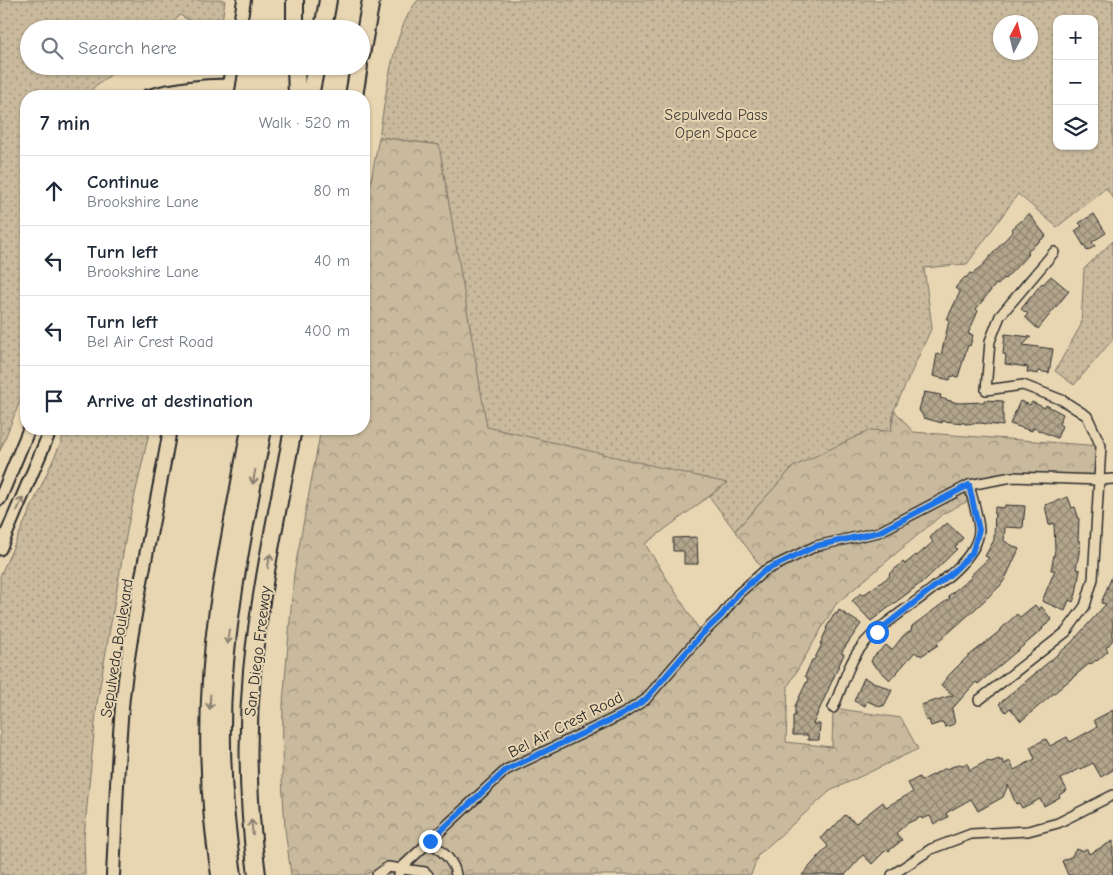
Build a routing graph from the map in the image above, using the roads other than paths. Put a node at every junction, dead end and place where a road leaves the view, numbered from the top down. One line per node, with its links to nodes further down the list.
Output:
1 (244, 0): 5 (main road)
2 (295, 0): 6 (highway)
3 (328, 0): 7 (highway)
4 (371, 0): 8 (highway)
5 (241, 20)
6 (295, 20)
7 (325, 20)
8 (367, 20)
9 (231, 75): 15 (main road)
10 (296, 75): 16 (highway)
11 (314, 75): 17 (highway)
12 (358, 75): 18 (highway)
13 (170, 90): 14 (street)
14 (223, 90)
15 (228, 90)
16 (297, 90)
17 (311, 90)
18 (355, 90)
19 (1054, 252): 27 (street)
20 (27, 435): 29 (street)
21 (48, 435): 30 (street, one-way to 21)
22 (169, 435): 36 (main road, Sepulveda Boulevard)
23 (249, 435): 37 (highway, one-way to 37)
24 (262, 435): 38 (highway, one-way to 38)
25 (292, 435): 39 (highway, San Diego Freeway, one-way to 25)
26 (1113, 479): 27 (street, Bel Air Crest Road)
27 (1100, 480): 28 (street, Bel Air Crest Road); 31 (street)
28 (969, 485): 32 (street); 34 (street, Bel Air Crest Road)
29 (0, 499)
30 (0, 548)
31 (979, 700)
32 (833, 708)
33 (1113, 795): 43 (street)
34 (430, 841): 35 (street, Bel Air Crest Road); 42 (street)
35 (400, 871): 40 (street, Bel Air Crest Road); 41 (street, Bel Air Crest Road)
36 (113, 875)
37 (220, 875)
38 (233, 875)
39 (257, 875)
40 (377, 875)
41 (428, 875)
42 (456, 875)
43 (892, 875)

